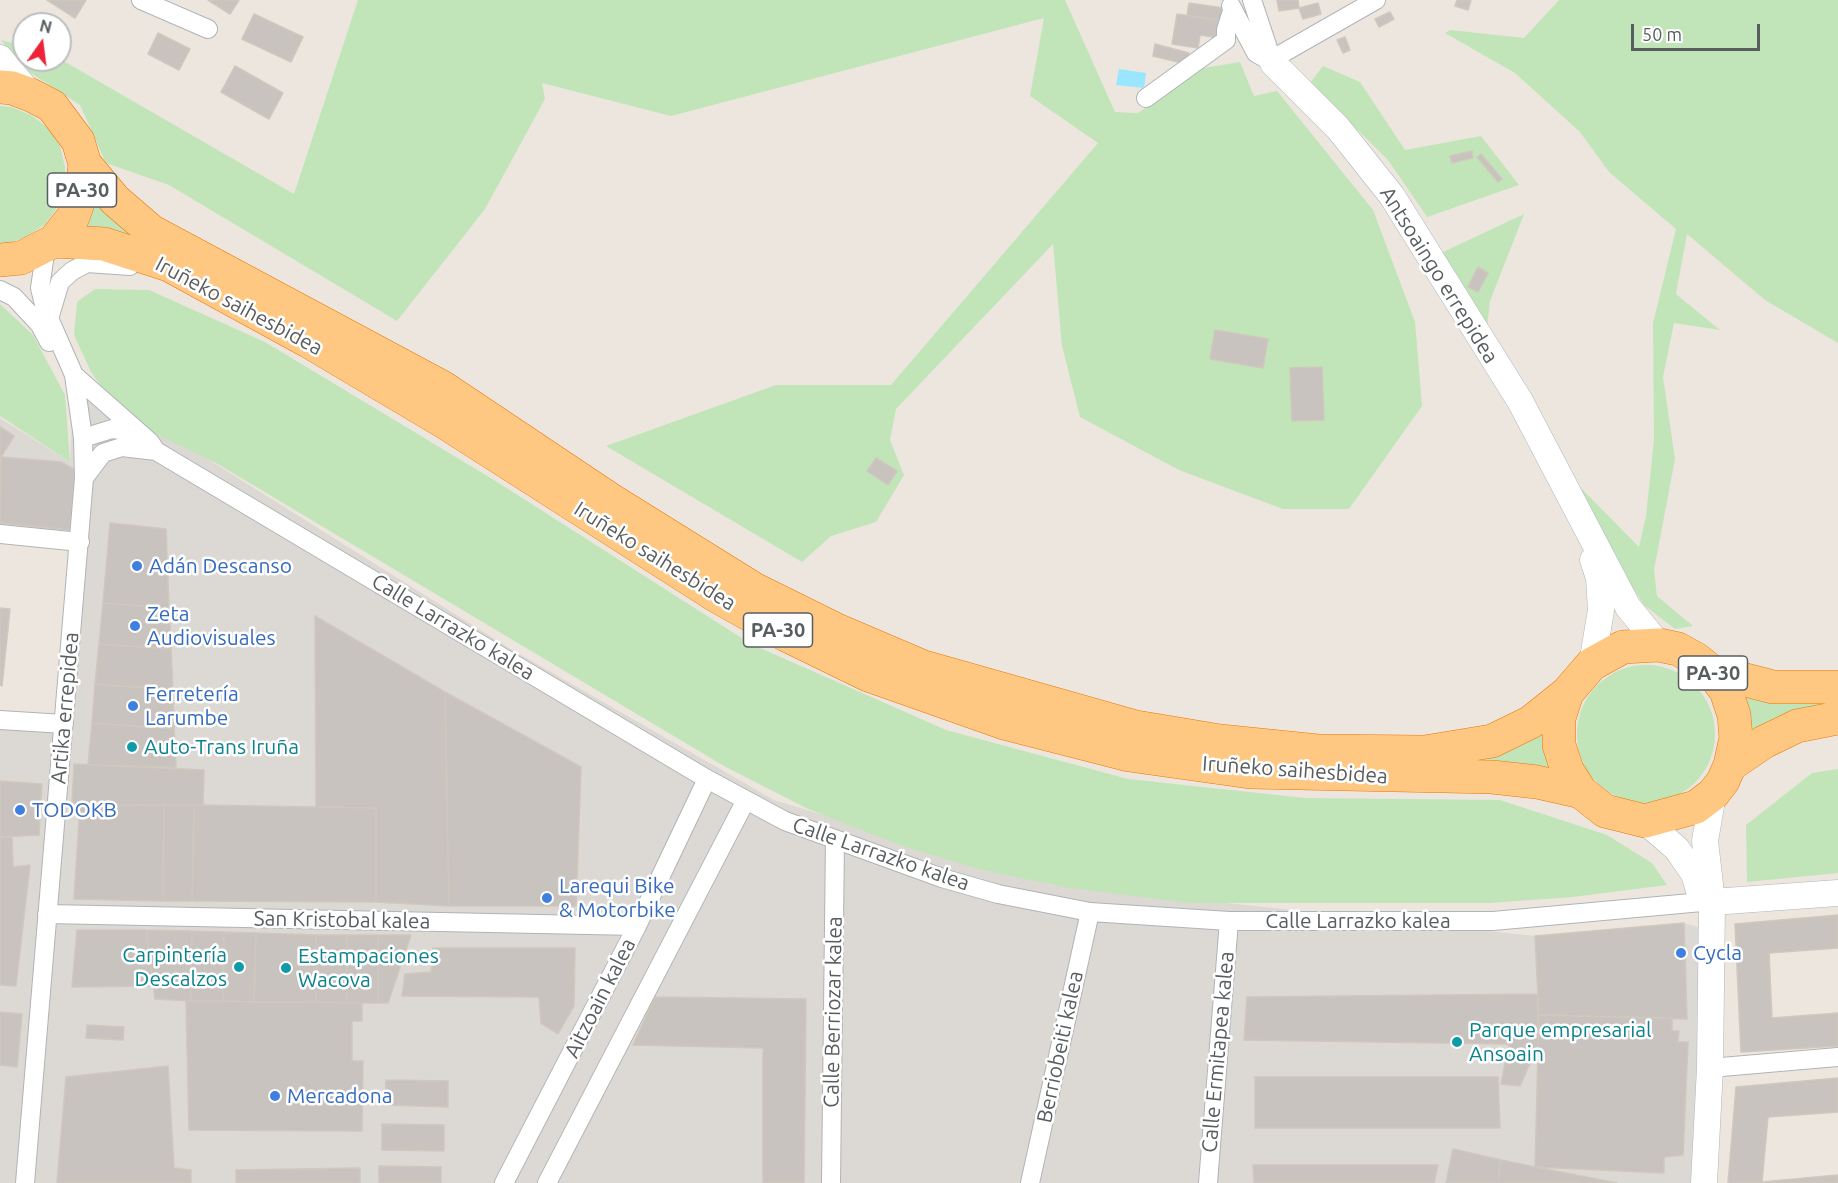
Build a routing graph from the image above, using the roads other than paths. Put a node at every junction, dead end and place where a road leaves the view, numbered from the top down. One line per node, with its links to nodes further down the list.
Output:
1 (141, 0): 5 (street)
2 (1252, 0): 8 (street)
3 (1376, 0): 8 (street)
4 (1231, 5): 6 (street); 8 (street)
5 (208, 29)
6 (1226, 40): 8 (street); 11 (street)
7 (0, 58): 10 (street)
8 (1264, 58): 24 (street, Antsoaingo errepidea)
9 (0, 87): 10 (highway, PA-30)
10 (32, 94): 12 (highway, PA-30)
11 (1146, 98)
12 (85, 164): 13 (highway, PA-30); 31 (highway, Iruñeko saihesbidea / PA-30)
13 (50, 244): 14 (highway, PA-30); 16 (highway, Iruñeko saihesbidea / PA-30); 17 (street, Artika errepidea)
14 (0, 260)
15 (0, 290): 19 (street, Artika errepidea)
16 (235, 302): 17 (street); 37 (highway, Iruñeko saihesbidea / PA-30)
17 (49, 319): 18 (street, Artika errepidea)
18 (74, 375): 19 (street, Artika errepidea); 20 (street, Calle Larrazko kalea)
19 (81, 412): 21 (street, Artika errepidea)
20 (137, 432): 21 (street); 22 (street, Calle Larrazko kalea)
21 (83, 438): 23 (street, Artika errepidea)
22 (156, 451): 23 (street, Calle Larrazko kalea); 36 (street, Calle Larrazko kalea)
23 (84, 478): 26 (street, Artika errepidea)
24 (1577, 508): 27 (street, Antsoaingo errepidea); 28 (street, Antsoaingo errepidea)
25 (0, 534): 26 (street)
26 (80, 542): 34 (street, Artika errepidea)
27 (1659, 645): 28 (highway, PA-30); 29 (highway, PA-30)
28 (1592, 663): 31 (highway, PA-30)
29 (1711, 671): 30 (highway, PA-30); 35 (highway, PA-30)
30 (1838, 687)
31 (1567, 693): 37 (highway, PA-30)
32 (1838, 718): 35 (highway, PA-30)
33 (0, 720): 34 (street)
34 (64, 724): 45 (street, Artika errepidea)
35 (1730, 765): 38 (highway, PA-30)
36 (707, 779): 39 (street, Calle Larrazko kalea); 47 (street, Aitzoain kalea)
37 (1581, 792): 40 (highway, PA-30)
38 (1713, 794): 40 (highway, PA-30); 43 (street)
39 (746, 800): 41 (street, Calle Larrazko kalea); 52 (street, Aitzoain kalea)
40 (1646, 821): 43 (street)
41 (835, 840): 44 (street, Calle Larrazko kalea); 53 (street, Calle Berriozar kalea)
42 (1838, 893): 43 (street, Calle Larrazko kalea)
43 (1707, 902): 46 (street, Calle Larrazko kalea); 49 (street)
44 (1090, 912): 46 (street, Calle Larrazko kalea); 54 (street, Berriobeiti kalea)
45 (47, 914): 47 (street, San Kristobal kalea); 50 (street, Artika errepidea)
46 (1229, 921): 55 (street, Calle Ermitapea kalea)
47 (637, 926): 51 (street, Aitzoain kalea)
48 (1838, 1057): 49 (street)
49 (1710, 1068): 56 (street)
50 (24, 1183)
51 (504, 1183)
52 (547, 1183)
53 (831, 1183)
54 (1030, 1183)
55 (1208, 1183)
56 (1704, 1183)

